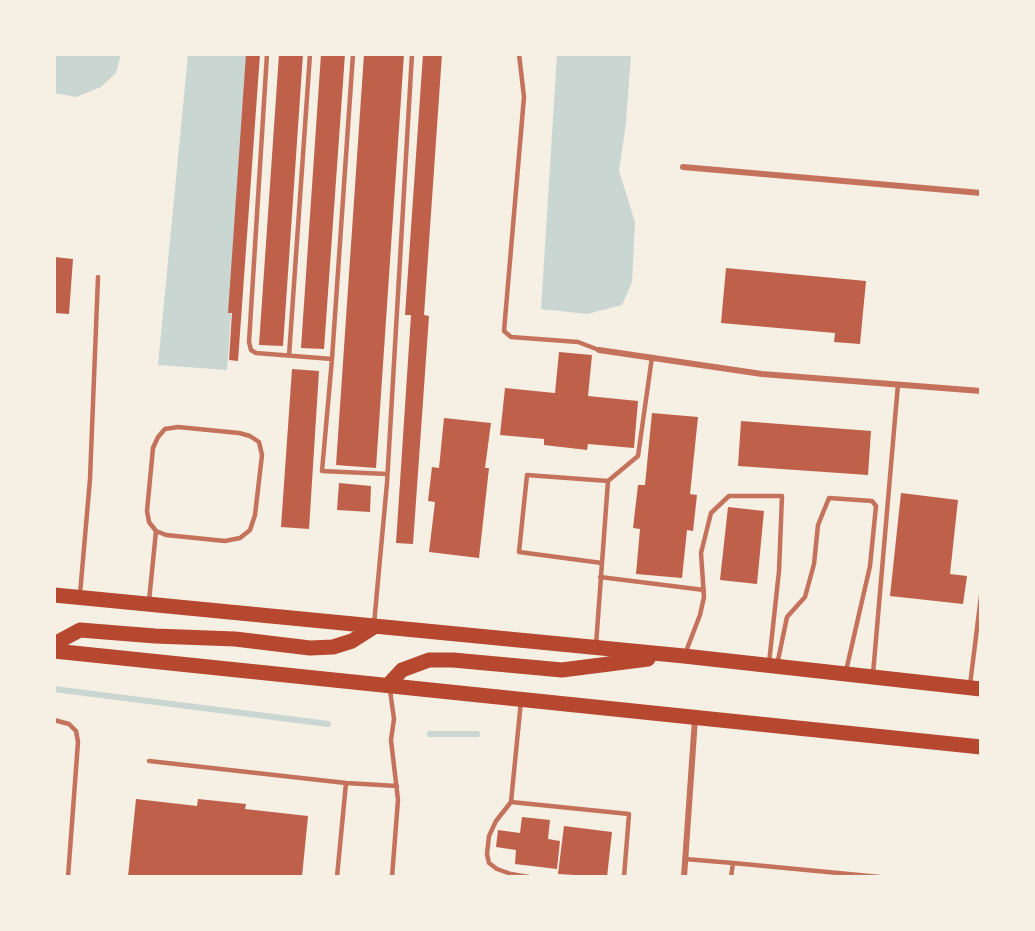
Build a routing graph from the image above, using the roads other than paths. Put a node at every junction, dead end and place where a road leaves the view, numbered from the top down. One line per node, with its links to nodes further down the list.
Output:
1 (267, 54): 10 (lane)
2 (310, 54): 10 (lane)
3 (353, 54): 12 (lane)
4 (412, 54): 15 (lane)
5 (519, 54): 9 (lane)
6 (683, 167): 7 (street)
7 (981, 193)
8 (98, 277): 23 (lane)
9 (599, 350): 11 (street)
10 (289, 356): 12 (lane)
11 (652, 357): 13 (street); 16 (lane)
12 (332, 359): 15 (lane)
13 (898, 384): 14 (street); 32 (lane)
14 (981, 391)
15 (387, 474): 25 (lane)
16 (608, 481): 18 (lane); 18 (lane)
17 (156, 531): 17 (lane); 24 (lane)
18 (602, 563): 19 (lane)
19 (600, 577): 20 (lane); 27 (lane)
20 (704, 590): 29 (lane); 30 (lane)
21 (54, 595): 23 (highway)
22 (981, 596): 34 (lane)
23 (80, 597): 24 (highway)
24 (149, 604): 25 (highway)
25 (374, 627): 26 (highway); 27 (highway)
26 (54, 644)
27 (596, 648): 29 (highway)
28 (54, 651): 33 (highway)
29 (681, 656): 30 (highway); 33 (highway)
30 (773, 666): 31 (highway); 31 (lane)
31 (845, 674): 32 (highway)
32 (872, 677): 34 (highway)
33 (389, 684): 35 (highway); 41 (lane)
34 (975, 688)
35 (521, 698): 36 (highway); 42 (lane)
36 (695, 716): 38 (highway); 43 (street)
37 (54, 720): 45 (lane)
38 (981, 747)
39 (149, 761): 40 (lane)
40 (346, 783): 41 (lane); 46 (lane)
41 (397, 786): 47 (lane)
42 (511, 802): 48 (lane); 49 (lane)
43 (685, 859): 44 (lane); 50 (street)
44 (733, 863): 51 (lane); 52 (lane)
45 (68, 877)
46 (337, 877)
47 (392, 877)
48 (529, 877)
49 (624, 877)
50 (684, 877)
51 (731, 877)
52 (880, 877)

